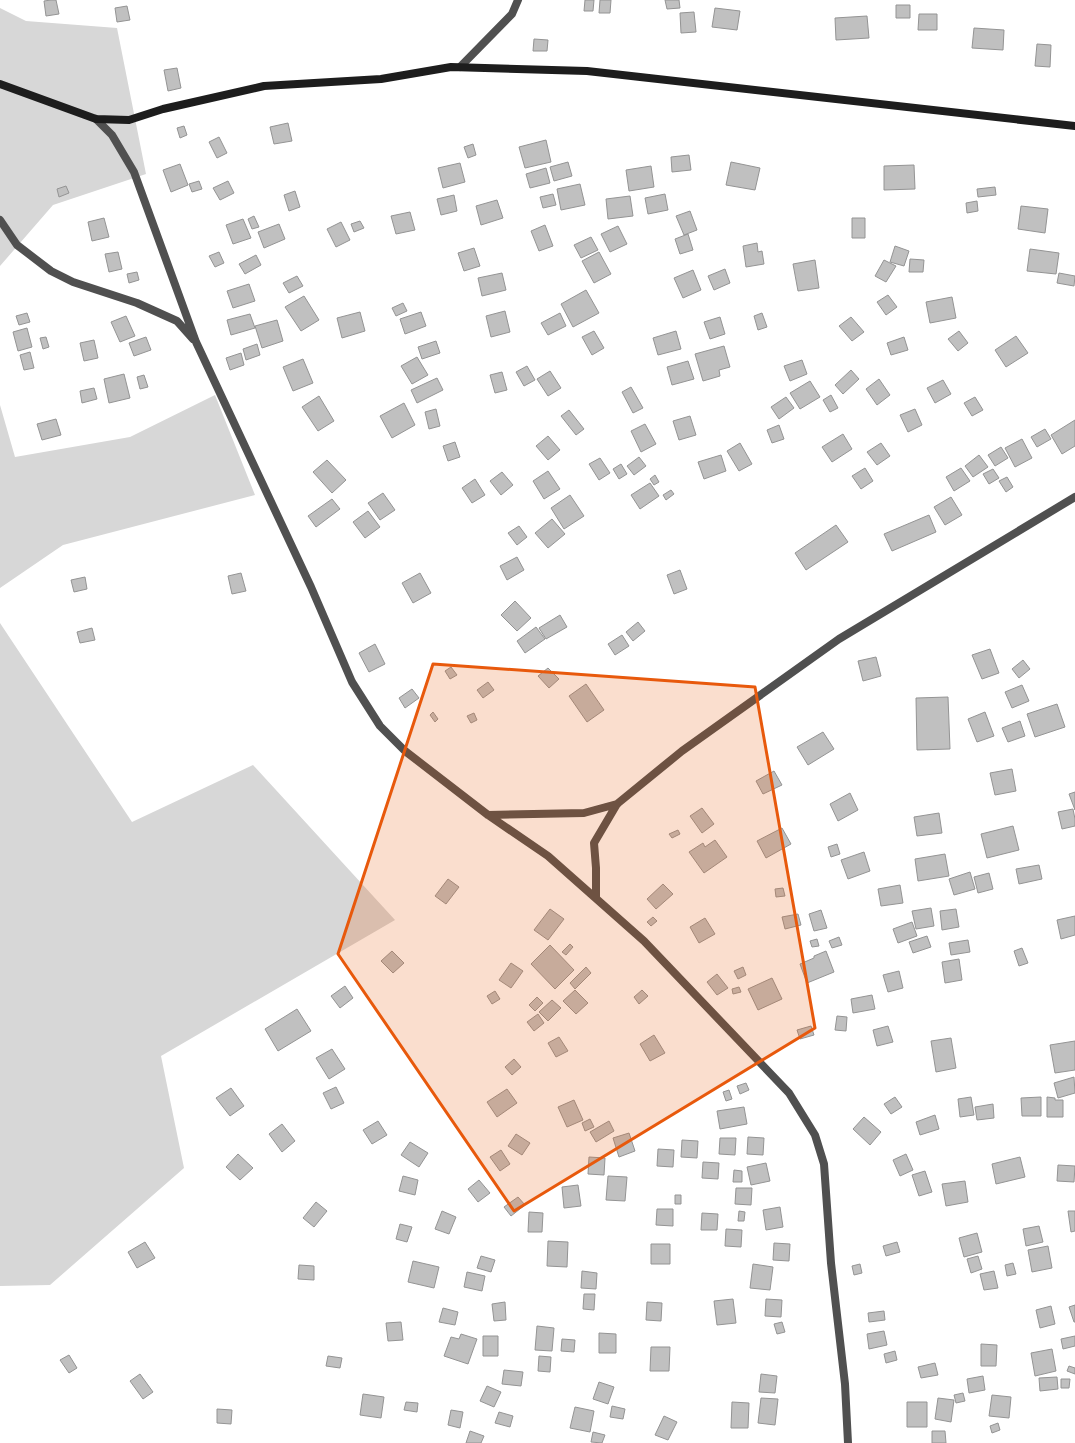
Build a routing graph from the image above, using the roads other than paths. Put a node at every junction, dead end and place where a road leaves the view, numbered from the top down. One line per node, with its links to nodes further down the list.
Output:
1 (518, 0): 2 (street)
2 (460, 67): 4 (main road); 5 (main road)
3 (0, 84): 4 (main road)
4 (96, 119): 7 (street)
5 (1075, 126)
6 (0, 220): 7 (street)
7 (196, 342): 10 (street)
8 (1075, 497): 9 (street)
9 (617, 804): 10 (street); 11 (street)
10 (488, 815): 11 (street)
11 (596, 897): 12 (street)
12 (848, 1443)

